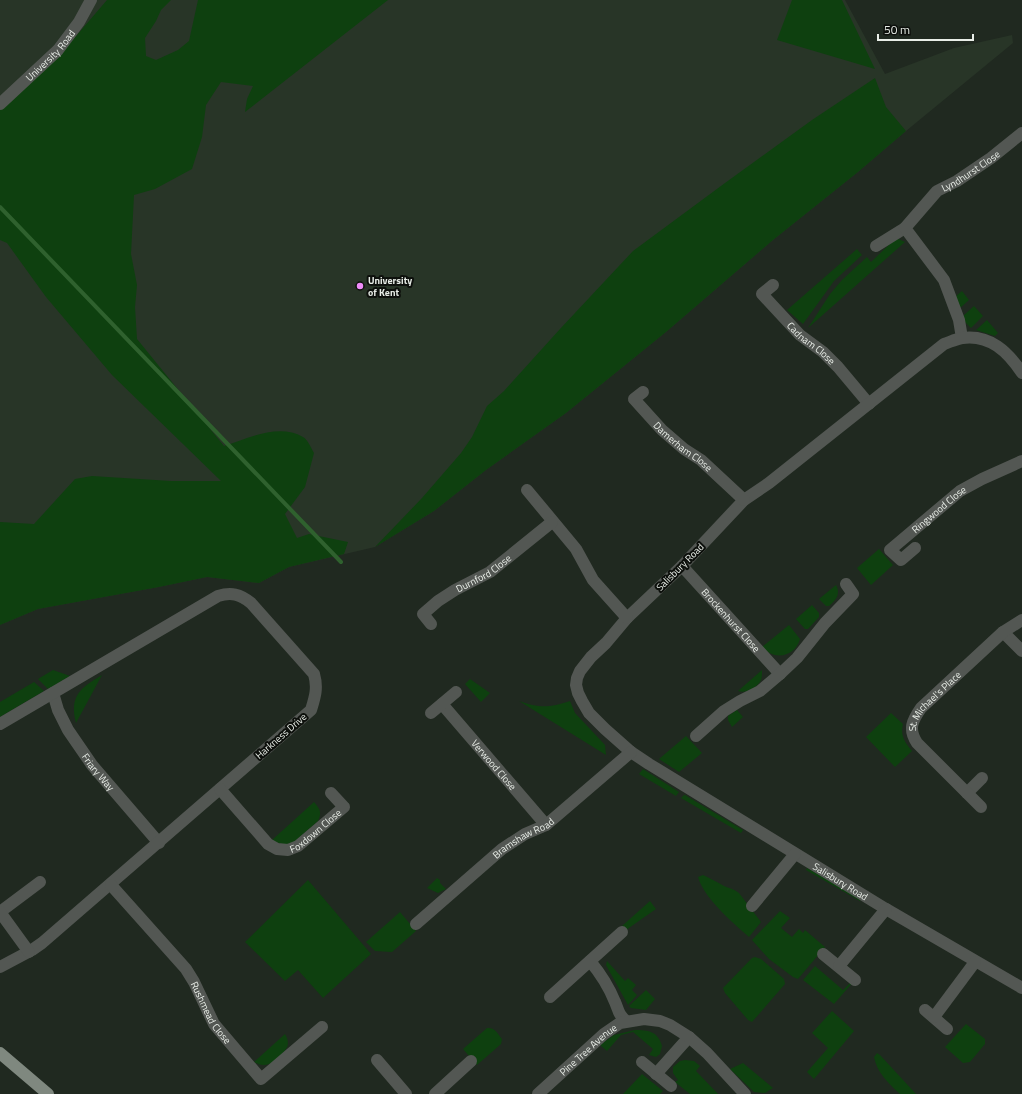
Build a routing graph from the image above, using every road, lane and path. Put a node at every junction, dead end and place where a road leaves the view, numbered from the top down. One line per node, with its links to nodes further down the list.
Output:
1 (91, 0): 2 (street, University Road)
2 (0, 104)
3 (1022, 133): 4 (street, Lyndhurst Close)
4 (905, 228): 5 (street, Lyndhurst Close); 7 (street)
5 (876, 246)
6 (773, 285): 10 (street, Cadnam Close)
7 (962, 338): 8 (street, Salisbury Road); 10 (street, Salisbury Road)
8 (1022, 373)
9 (643, 392): 13 (street, Damerham Close)
10 (869, 404): 13 (street, Salisbury Road)
11 (1022, 461): 15 (street, Ringwood Close)
12 (527, 490): 14 (street)
13 (744, 500): 16 (street, Salisbury Road)
14 (552, 522): 18 (street); 20 (street, Durnford Close)
15 (914, 548)
16 (682, 566): 18 (street, Salisbury Road); 23 (street, Brockenhurst Close)
17 (846, 584): 23 (street)
18 (627, 618): 30 (street, Salisbury Road)
19 (1022, 620): 21 (street, St. Michael's Place)
20 (431, 624)
21 (1003, 632): 22 (street); 33 (street, St. Michael's Place)
22 (1022, 651)
23 (780, 674): 29 (street)
24 (456, 692): 26 (street)
25 (53, 693): 28 (street, Harkness Drive); 32 (street, Harkness Drive); 37 (street, Friary Way)
26 (442, 704): 27 (street); 36 (street, Verwood Close)
27 (431, 713)
28 (0, 724)
29 (696, 736)
30 (631, 752): 36 (street, Bramshaw Road); 38 (street, Salisbury Road)
31 (982, 778): 33 (street)
32 (220, 789): 34 (street, Foxdown Close); 37 (street, Harkness Drive)
33 (967, 792): 35 (street, St. Michael's Place)
34 (332, 793)
35 (982, 806)
36 (546, 825): 44 (street, Bramshaw Road)
37 (159, 842): 40 (street, Harkness Drive)
38 (795, 854): 41 (street); 42 (street, Salisbury Road)
39 (40, 882): 43 (street)
40 (111, 885): 46 (street, Harkness Drive); 56 (street, Rushmead Close)
41 (752, 906)
42 (886, 909): 49 (street, Salisbury Road); 50 (street)
43 (0, 912): 46 (street)
44 (416, 924)
45 (622, 932): 48 (street)
46 (29, 952): 51 (street, Harkness Drive)
47 (823, 954): 50 (street)
48 (590, 961): 54 (street); 55 (street)
49 (975, 962): 53 (street, Salisbury Road); 57 (street)
50 (839, 966): 52 (street)
51 (0, 967)
52 (855, 980)
53 (1022, 988)
54 (550, 997)
55 (626, 1021): 58 (street, Pine Tree Avenue); 68 (street, Pine Tree Avenue)
56 (322, 1027)
57 (947, 1029)
58 (689, 1037): 63 (street); 69 (street, Pine Tree Avenue)
59 (3, 1059): 65 (main road)
60 (377, 1060): 66 (street)
61 (471, 1061): 67 (street)
62 (642, 1062): 63 (street)
63 (656, 1074): 64 (street)
64 (671, 1086)
65 (48, 1094)
66 (406, 1094)
67 (435, 1094)
68 (538, 1094)
69 (745, 1094)

